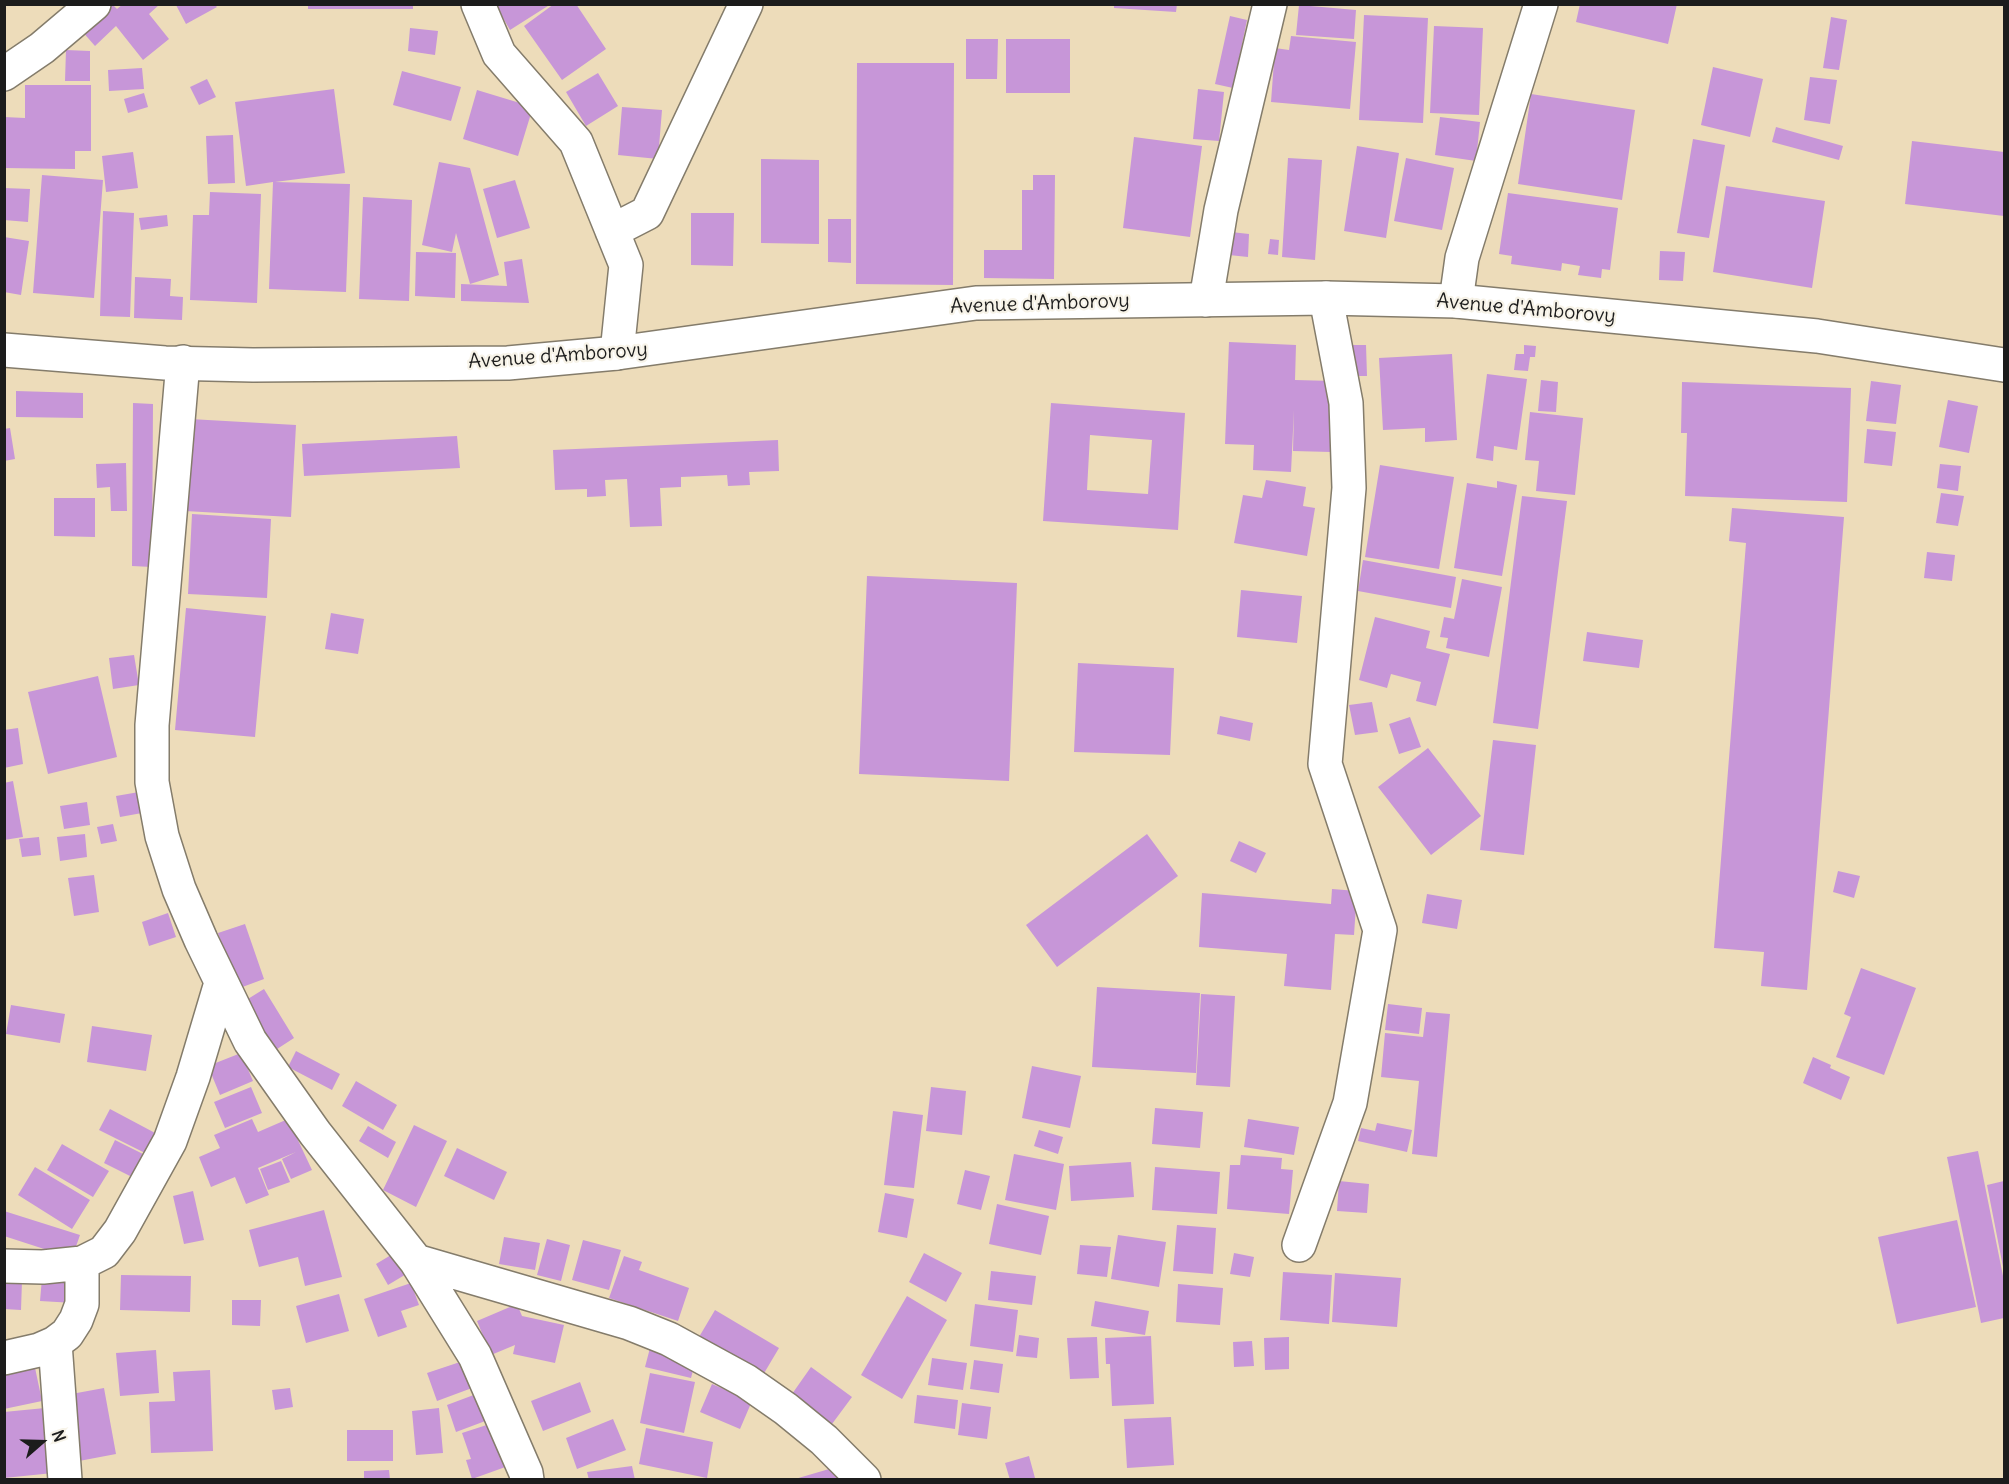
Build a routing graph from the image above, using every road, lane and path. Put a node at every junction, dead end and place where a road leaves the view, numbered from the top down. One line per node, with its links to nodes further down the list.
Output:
1 (94, 4): 6 (street)
2 (478, 4): 7 (street)
3 (747, 4): 7 (street)
4 (1270, 4): 9 (street)
5 (1541, 4): 10 (street)
6 (4, 74)
7 (612, 231): 12 (street)
8 (1326, 298): 9 (street, Avenue d'Amborovy); 10 (street, Avenue d'Amborovy); 16 (street)
9 (1206, 300): 12 (street, Avenue d'Amborovy)
10 (1456, 301): 14 (street, Avenue d'Amborovy)
11 (4, 350): 13 (street, Avenue d'Amborovy)
12 (617, 353): 13 (street, Avenue d'Amborovy)
13 (183, 362): 15 (street)
14 (2004, 365)
15 (221, 983): 17 (street); 18 (street)
16 (1299, 1245)
17 (416, 1261): 23 (street); 24 (street)
18 (82, 1263): 19 (street); 20 (street)
19 (4, 1266)
20 (54, 1343): 21 (street); 22 (street)
21 (4, 1358)
22 (65, 1479)
23 (527, 1479)
24 (864, 1479)

